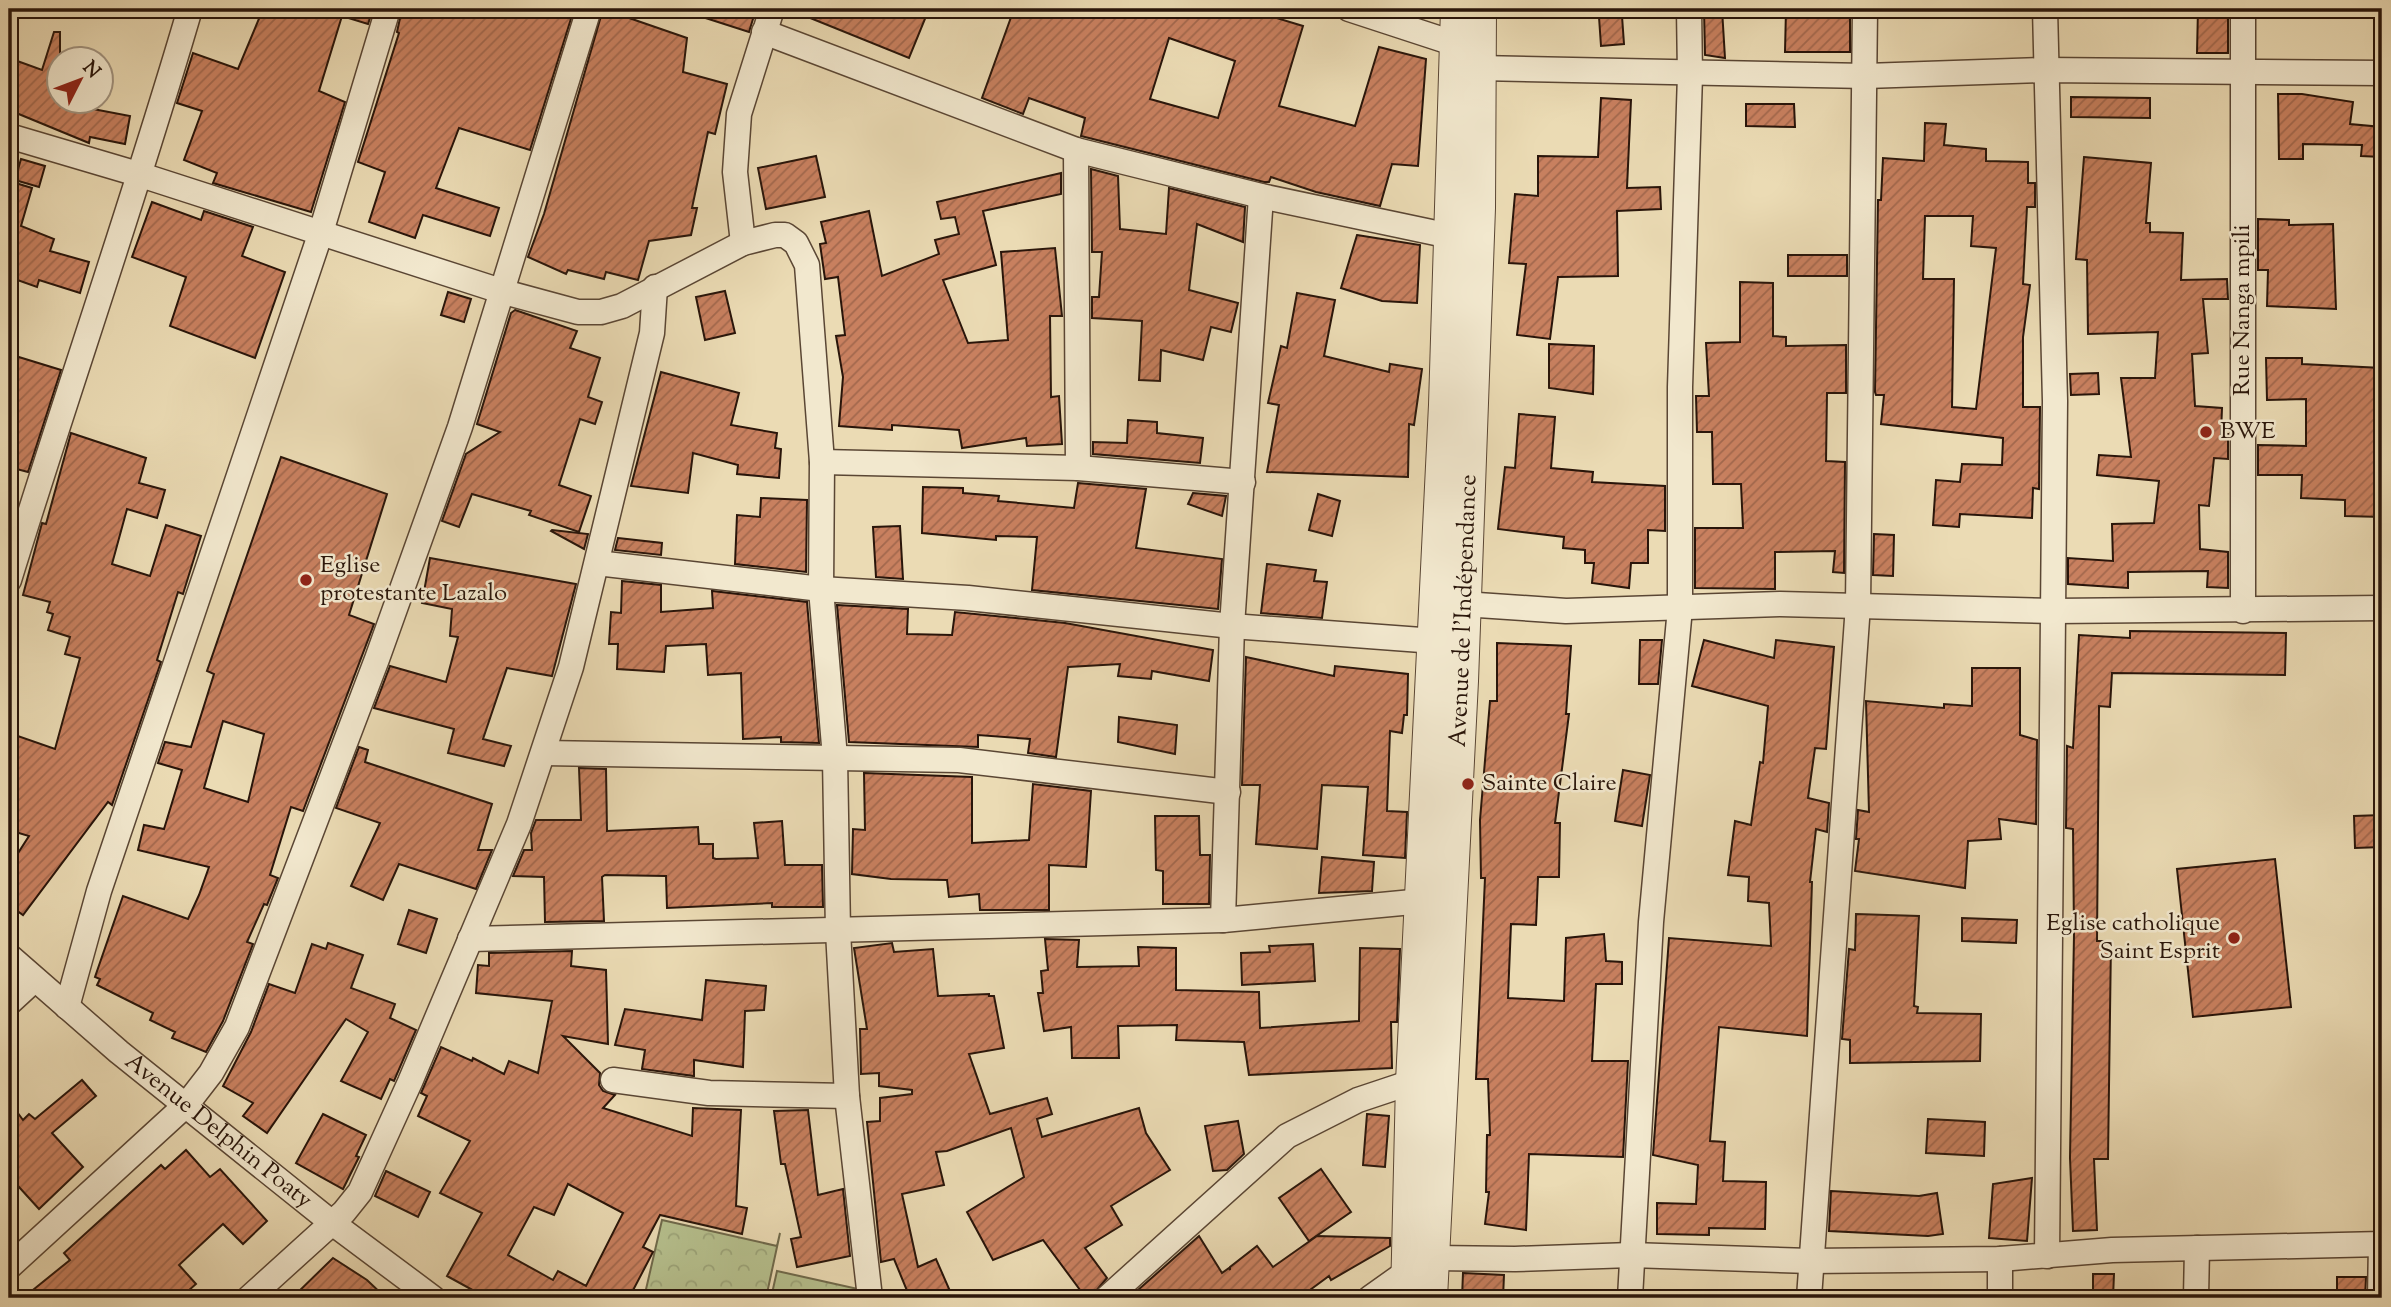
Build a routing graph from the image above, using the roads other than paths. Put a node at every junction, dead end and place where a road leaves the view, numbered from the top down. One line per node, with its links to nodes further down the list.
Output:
1 (190, 9): 21 (street)
2 (388, 9): 23 (street)
3 (589, 9): 27 (street)
4 (1349, 9): 12 (street)
5 (1457, 9): 12 (street, Avenue de l'Indépendance)
6 (1480, 9): 13 (street, Avenue de l'Indépendance)
7 (1689, 9): 17 (street)
8 (1865, 9): 18 (street)
9 (2045, 9): 14 (street)
10 (2243, 9): 15 (street, Rue Nanga mpili)
11 (768, 20): 20 (street); 25 (street)
12 (1456, 44): 24 (street, Avenue de l'Indépendance)
13 (1479, 68): 17 (street); 34 (street, Avenue de l'Indépendance)
14 (2044, 70): 15 (street); 18 (street); 38 (street)
15 (2243, 71): 16 (street); 39 (street, Rue Nanga mpili)
16 (2382, 73)
17 (1690, 75): 18 (street); 36 (street)
18 (1866, 76): 35 (street)
19 (9, 136): 21 (street)
20 (1076, 150): 22 (street); 29 (street)
21 (141, 175): 23 (street); 32 (street)
22 (1261, 196): 24 (street); 30 (street)
23 (321, 232): 27 (street); 52 (street)
24 (1450, 236): 41 (street, Avenue de l'Indépendance)
25 (743, 243): 26 (street); 28 (street)
26 (655, 287): 27 (street); 31 (street)
27 (504, 292): 56 (street)
28 (822, 462): 29 (street); 33 (street)
29 (1078, 468): 30 (street)
30 (1243, 482): 40 (street)
31 (597, 563): 33 (street); 42 (street)
32 (9, 580)
33 (821, 589): 40 (street); 43 (street)
34 (1464, 604): 36 (street); 65 (street, Avenue de l'Indépendance)
35 (1858, 605): 36 (street); 38 (street); 63 (street)
36 (1680, 608): 60 (street)
37 (2382, 608): 39 (street)
38 (2054, 611): 39 (street); 61 (street)
39 (2244, 611)
40 (1232, 626): 41 (street); 44 (street)
41 (1435, 641): 45 (street, Avenue de l'Indépendance)
42 (544, 753): 43 (street); 48 (street)
43 (835, 758): 44 (street); 47 (street)
44 (1228, 792): 46 (street)
45 (1423, 901): 46 (street); 54 (street, Avenue de l'Indépendance)
46 (1223, 920): 47 (street)
47 (838, 931): 48 (street); 55 (street)
48 (470, 939): 57 (street)
49 (9, 956): 50 (street, Avenue Delphin Poaty)
50 (34, 980): 51 (street); 52 (street, Avenue Delphin Poaty)
51 (9, 1003)
52 (67, 1007): 56 (street, Avenue Delphin Poaty)
53 (613, 1080): 55 (street)
54 (1412, 1082): 65 (street, Avenue de l'Indépendance); 69 (street)
55 (847, 1096): 68 (street)
56 (187, 1104): 57 (street, Avenue Delphin Poaty); 64 (street)
57 (331, 1222): 66 (street); 67 (street, Avenue Delphin Poaty)
58 (2382, 1244): 59 (street); 76 (street)
59 (2197, 1248): 61 (street); 75 (street)
60 (1631, 1255): 63 (street); 65 (street); 72 (street)
61 (2047, 1256): 62 (street)
62 (2000, 1259): 63 (street); 74 (street)
63 (1810, 1261): 73 (street)
64 (9, 1267)
65 (1416, 1276): 70 (street); 71 (street, Avenue de l'Indépendance)
66 (249, 1298)
67 (433, 1298)
68 (870, 1298)
69 (1107, 1298)
70 (1370, 1298)
71 (1431, 1298)
72 (1630, 1298)
73 (1809, 1298)
74 (2000, 1298)
75 (2196, 1298)
76 (2380, 1298)

